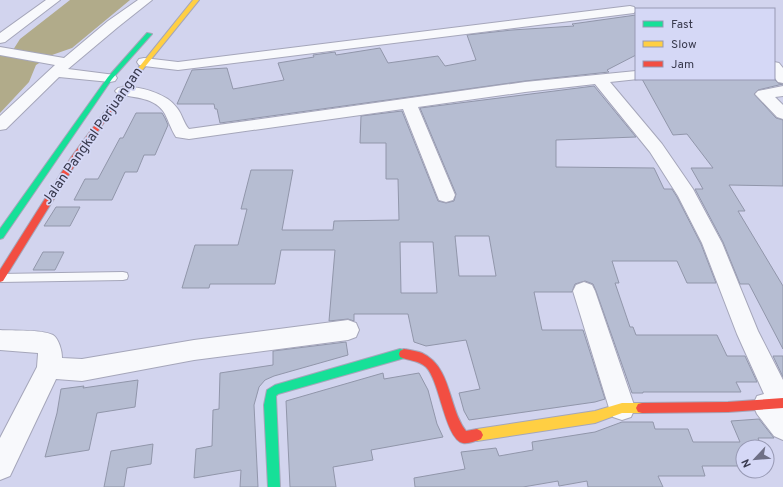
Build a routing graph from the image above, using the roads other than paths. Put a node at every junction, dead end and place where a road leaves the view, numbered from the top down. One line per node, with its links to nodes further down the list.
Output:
1 (54, 0): 6 (street)
2 (146, 0): 11 (street)
3 (196, 0): 10 (main road, Jalan Pangkal Perjuangan)
4 (630, 10): 10 (street)
5 (8, 20): 6 (street)
6 (23, 22): 8 (street)
7 (154, 28): 14 (main road, Jalan Pangkal Perjuangan)
8 (0, 39)
9 (4, 52): 11 (street)
10 (144, 62): 17 (main road, Jalan Pangkal Perjuangan)
11 (57, 65): 14 (street); 21 (street)
12 (775, 67): 15 (street)
13 (635, 75): 16 (street)
14 (110, 78): 23 (main road, Jalan Pangkal Perjuangan)
15 (783, 78)
16 (599, 79): 19 (street); 30 (street)
17 (123, 90): 19 (street); 25 (main road, Jalan Pangkal Perjuangan)
18 (783, 91): 20 (street)
19 (409, 103): 22 (street)
20 (783, 114)
21 (0, 125)
22 (446, 195)
23 (0, 236)
24 (123, 276): 25 (lane)
25 (0, 278)
26 (584, 291): 31 (street)
27 (348, 330): 29 (street)
28 (0, 340): 29 (street)
29 (49, 368): 33 (street)
30 (777, 403): 31 (main road); 32 (street)
31 (622, 408): 34 (main road)
32 (783, 427)
33 (0, 466)
34 (274, 487)

